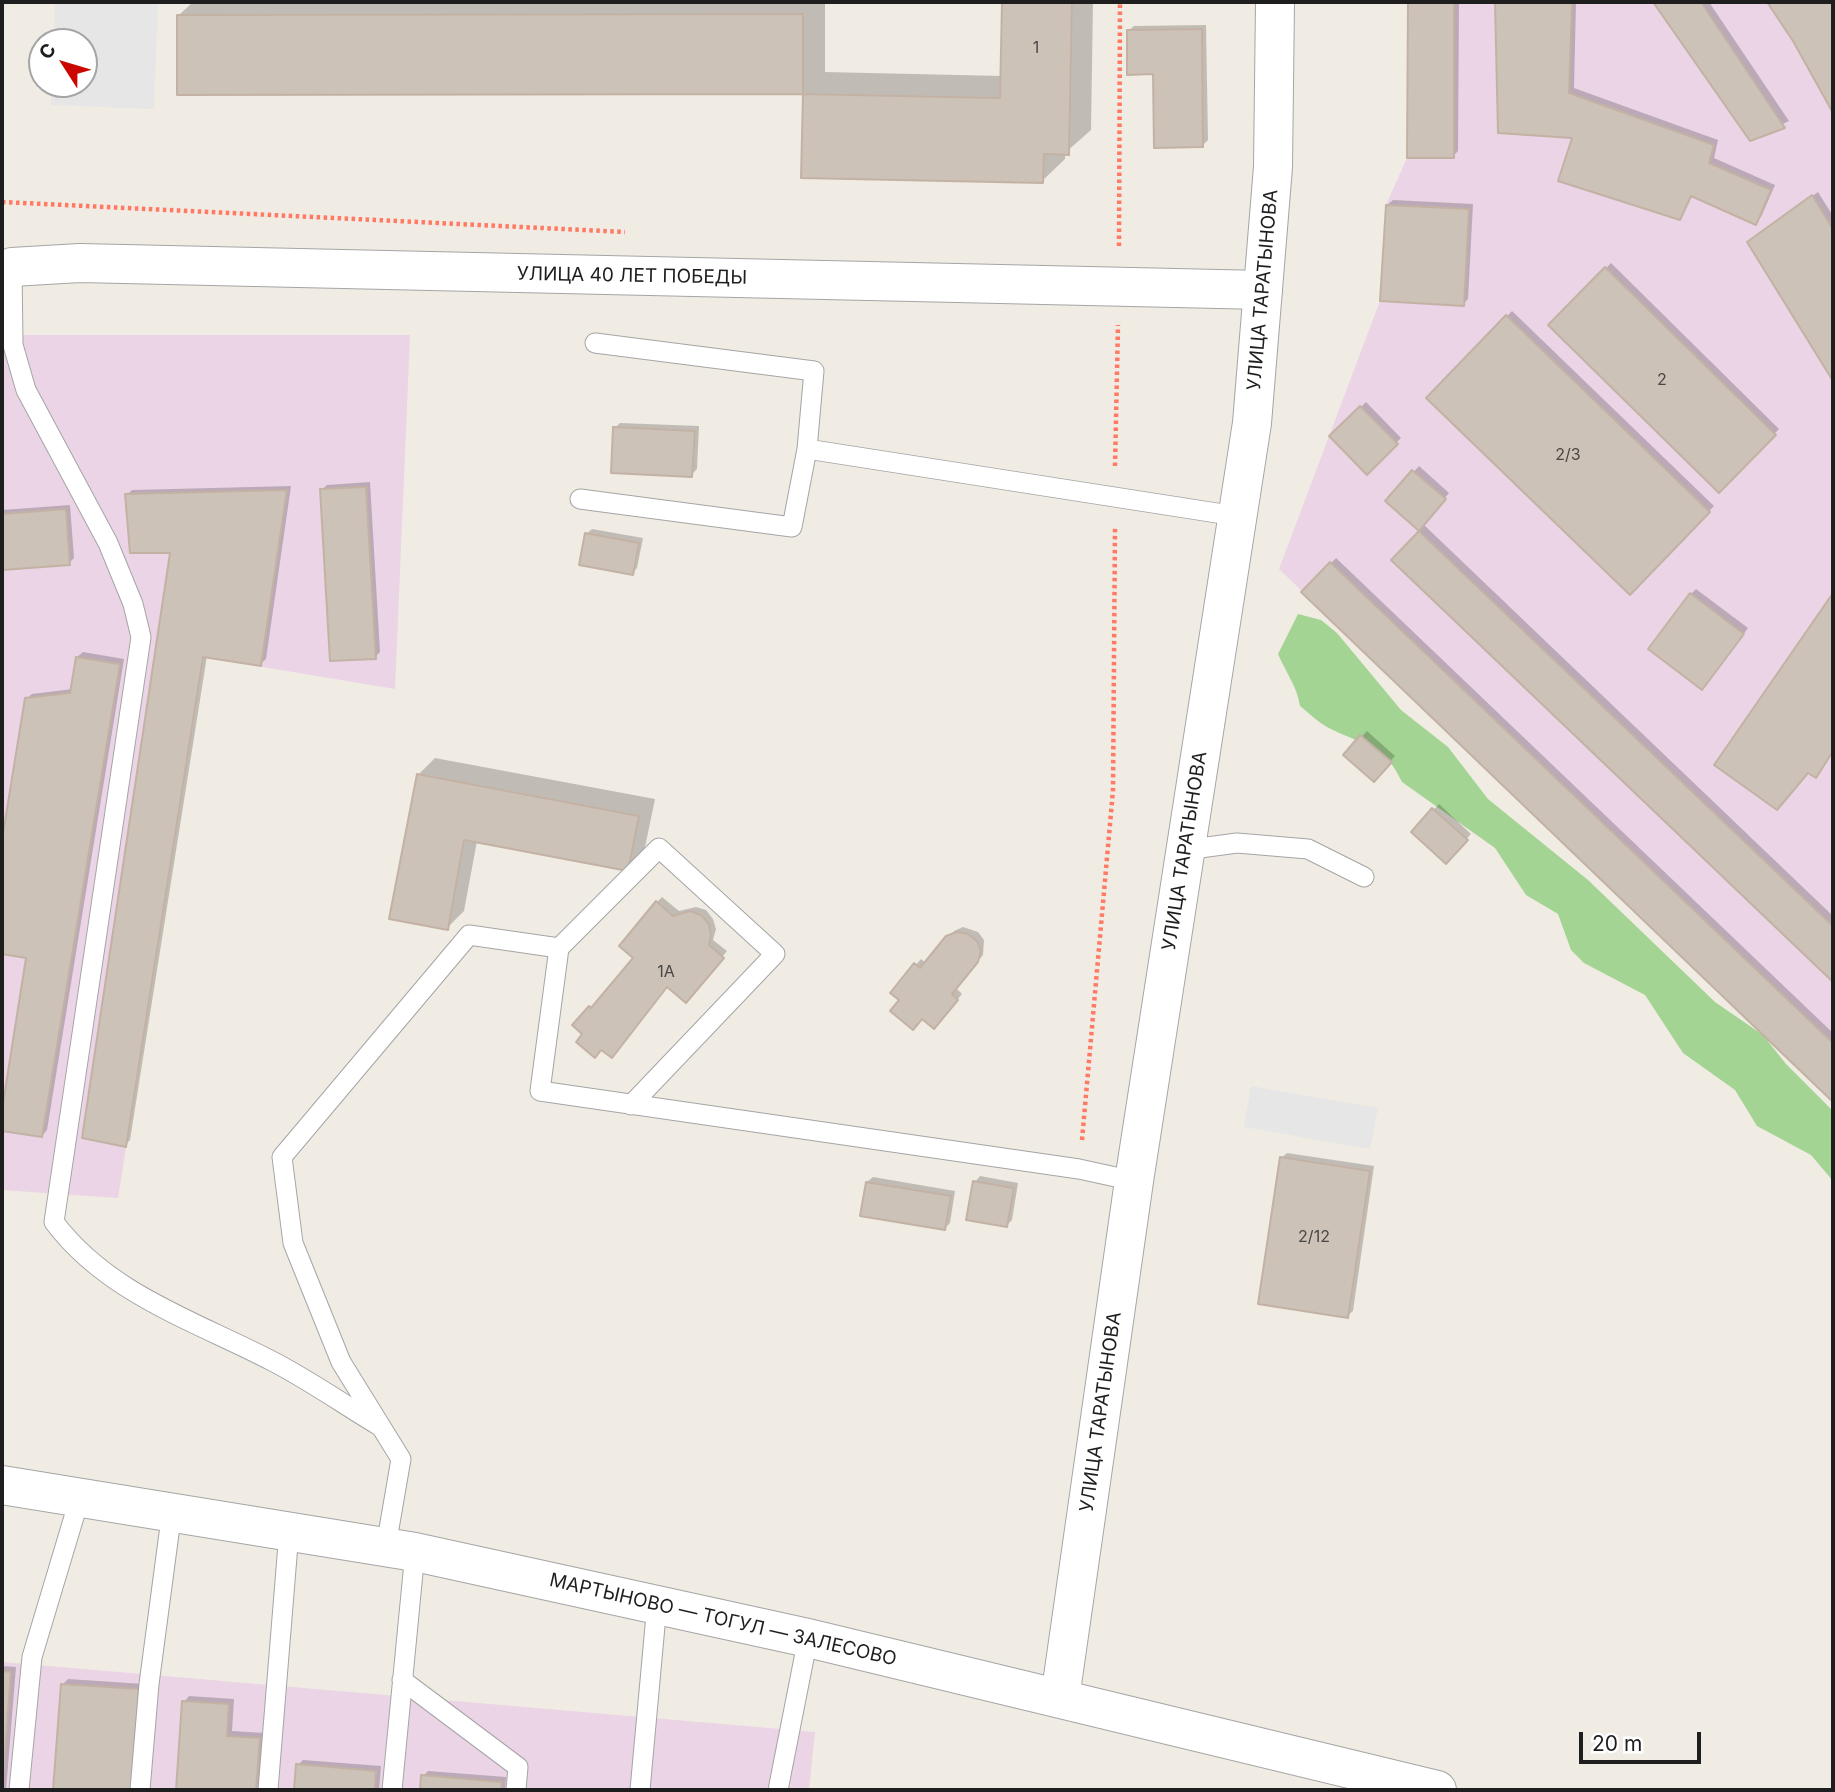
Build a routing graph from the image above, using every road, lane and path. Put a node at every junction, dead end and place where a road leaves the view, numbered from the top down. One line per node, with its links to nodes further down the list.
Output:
1 (1120, 2): 6 (path)
2 (1275, 2): 9 (street, УЛИЦА ТАРАТЫНОВА)
3 (2, 201): 4 (path)
4 (628, 232)
5 (1105, 243): 6 (path)
6 (1119, 243): 8 (path)
7 (7, 270): 8 (street, УЛИЦА 40 ЛЕТ ПОБЕДЫ); 21 (lane)
8 (1118, 287): 9 (street, УЛИЦА 40 ЛЕТ ПОБЕДЫ); 12 (path)
9 (1263, 290): 14 (street, УЛИЦА ТАРАТЫНОВА)
10 (595, 343): 11 (lane)
11 (807, 449): 12 (lane); 13 (lane)
12 (1115, 497): 14 (lane); 19 (path)
13 (580, 499)
14 (1236, 516): 15 (street, УЛИЦА ТАРАТЫНОВА)
15 (1185, 849): 16 (lane); 20 (street, УЛИЦА ТАРАТЫНОВА)
16 (1364, 877)
17 (559, 948): 18 (lane); 18 (lane); 21 (lane)
18 (631, 1105): 19 (lane)
19 (1079, 1169): 20 (lane)
20 (1134, 1181): 30 (street, УЛИЦА ТАРАТЫНОВА)
21 (382, 1427): 26 (lane)
22 (2, 1485): 23 (street, МАРТЫНОВО — ТОГУЛ — ЗАЛЕСОВО)
23 (80, 1497): 24 (street, МАРТЫНОВО — ТОГУЛ — ЗАЛЕСОВО); 31 (lane)
24 (172, 1511): 25 (street, МАРТЫНОВО — ТОГУЛ — ЗАЛЕСОВО); 32 (lane)
25 (289, 1532): 26 (street, МАРТЫНОВО — ТОГУЛ — ЗАЛЕСОВО); 33 (lane)
26 (400, 1549): 27 (street, МАРТЫНОВО — ТОГУЛ — ЗАЛЕСОВО); 29 (lane)
27 (657, 1604): 28 (street, МАРТЫНОВО — ТОГУЛ — ЗАЛЕСОВО); 36 (lane)
28 (808, 1639): 30 (street, МАРТЫНОВО — ТОГУЛ — ЗАЛЕСОВО); 37 (lane)
29 (402, 1680): 34 (lane); 35 (lane)
30 (1060, 1698): 38 (street, МАРТЫНОВО — ТОГУЛ — ЗАЛЕСОВО)
31 (19, 1790)
32 (140, 1790)
33 (268, 1790)
34 (392, 1790)
35 (516, 1790)
36 (640, 1790)
37 (779, 1790)
38 (1437, 1790)

